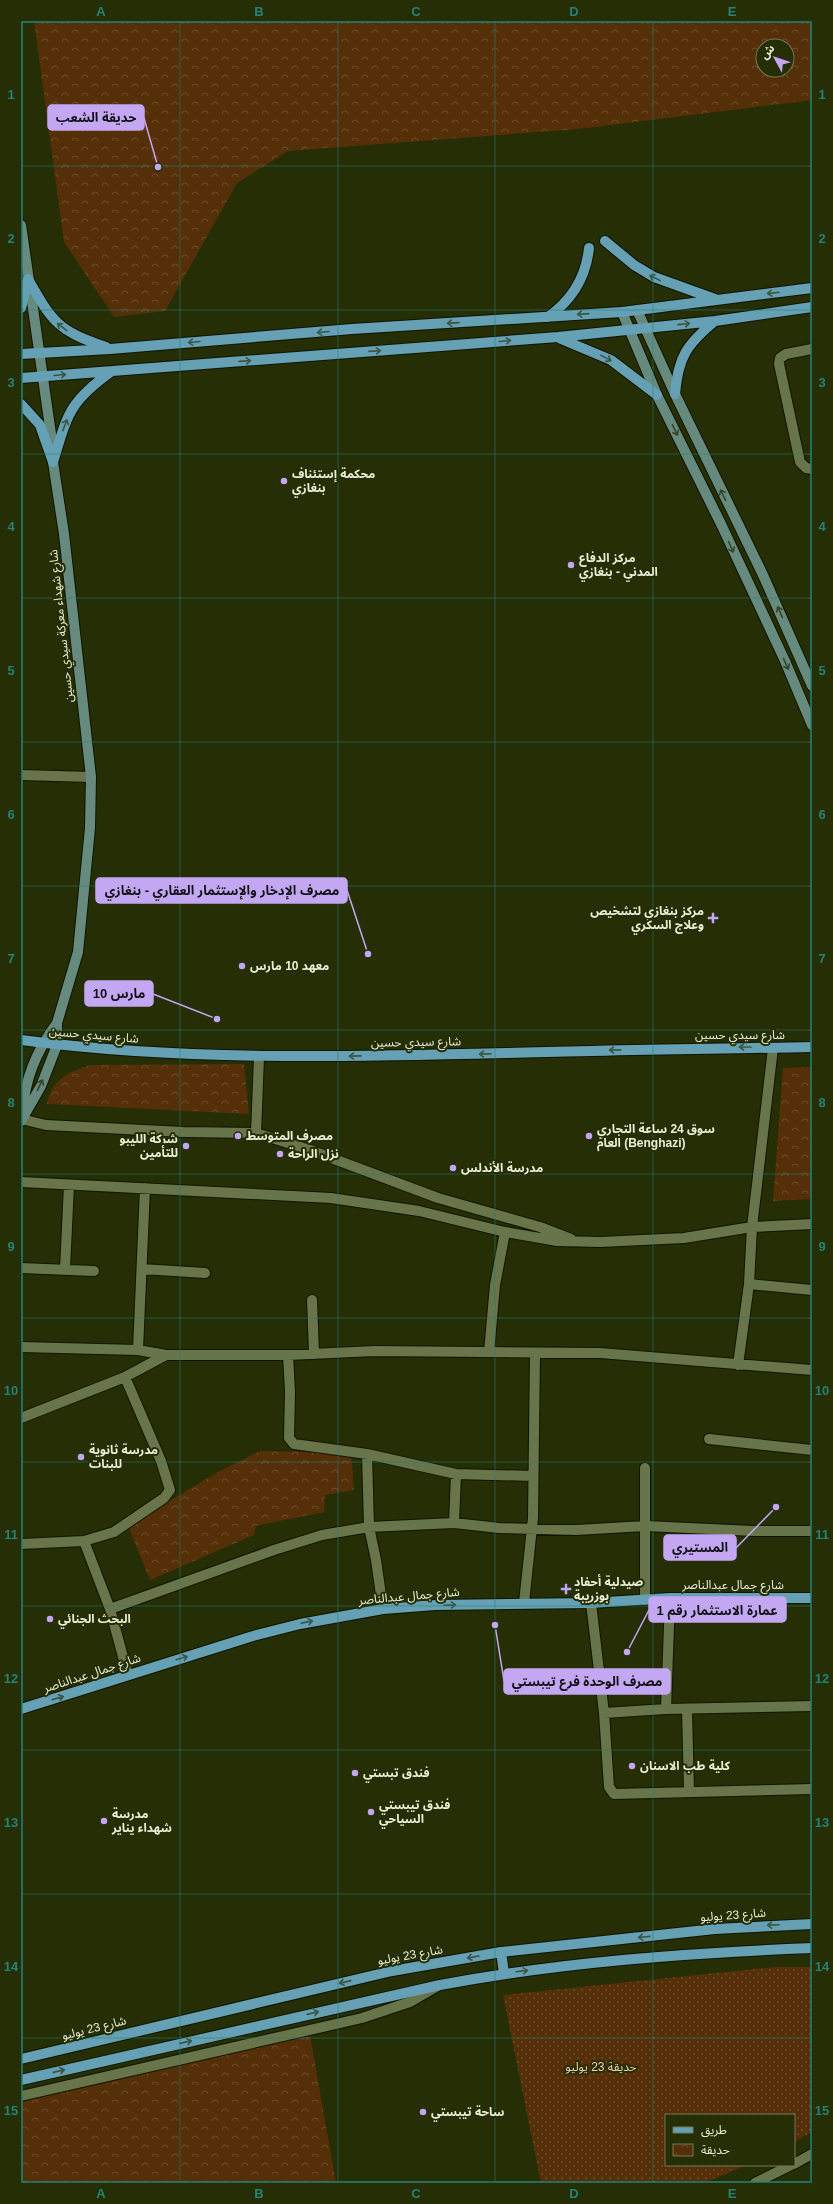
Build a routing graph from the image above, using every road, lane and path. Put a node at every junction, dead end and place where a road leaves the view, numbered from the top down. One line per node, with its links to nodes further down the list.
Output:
1 (21, 224): 4 (main road, شارع شهداء معركة سيدي حسين)
2 (605, 241): 6 (main road, one-way to 2)
3 (589, 248): 11 (main road)
4 (28, 279): 7 (main road); 16 (main road, one-way to 4); 18 (main road, شارع شهداء معركة سيدي حسين)
5 (812, 288): 6 (main road, one-way to 6)
6 (718, 300): 9 (main road)
7 (21, 308)
8 (812, 308): 12 (main road)
9 (637, 310): 10 (main road); 13 (main road)
10 (622, 312): 11 (main road, one-way to 11); 14 (main road)
11 (548, 316): 16 (main road, one-way to 16)
12 (715, 321): 13 (main road, one-way to 12); 23 (main road)
13 (645, 328): 14 (main road); 23 (main road)
14 (629, 330): 15 (main road); 24 (main road)
15 (558, 337): 20 (main road, one-way to 15); 24 (main road, one-way to 24)
16 (110, 349): 18 (main road)
17 (812, 349): 27 (street)
18 (38, 352): 19 (main road); 21 (main road, شارع شهداء معركة سيدي حسين)
19 (21, 354)
20 (113, 371): 21 (main road, one-way to 20); 26 (main road, one-way to 20)
21 (42, 377): 22 (main road); 26 (main road, شارع شهداء معركة سيدي حسين)
22 (21, 378)
23 (675, 394): 28 (main road, one-way to 23)
24 (657, 395): 29 (main road, one-way to 29)
25 (21, 404): 26 (main road)
26 (53, 462): 31 (main road, شارع شهداء معركة سيدي حسين)
27 (812, 469)
28 (812, 686)
29 (812, 725)
30 (21, 775): 31 (street)
31 (91, 776): 32 (main road, شارع شهداء معركة سيدي حسين)
32 (57, 1024): 34 (main road, شارع شهداء معركة سيدي حسين); 35 (main road, شارع شهداء معركة سيدي حسين)
33 (21, 1040): 34 (main road, شارع سيدي حسين)
34 (43, 1043): 35 (main road, شارع سيدي حسين); 39 (main road, شارع شهداء معركة سيدي حسين)
35 (56, 1046): 38 (main road, شارع سيدي حسين); 39 (main road, شارع شهداء معركة سيدي حسين, one-way to 35)
36 (812, 1047): 37 (main road, شارع سيدي حسين)
37 (773, 1048): 38 (main road, شارع سيدي حسين, one-way to 38); 45 (street)
38 (259, 1057): 40 (street)
39 (21, 1120): 40 (street)
40 (256, 1133): 47 (street)
41 (21, 1182): 42 (street)
42 (69, 1185): 43 (street); 49 (street)
43 (144, 1188): 46 (street); 50 (street)
44 (812, 1224): 45 (street)
45 (752, 1227): 47 (street); 53 (street)
46 (505, 1232): 47 (street); 58 (street)
47 (579, 1241)
48 (21, 1268): 49 (street)
49 (65, 1269): 51 (street)
50 (142, 1269): 52 (street); 57 (street)
51 (94, 1271)
52 (205, 1273)
53 (749, 1284): 54 (street); 63 (street)
54 (812, 1290)
55 (312, 1300): 61 (street)
56 (21, 1347): 57 (street)
57 (138, 1350): 62 (street)
58 (489, 1352): 59 (street); 61 (street)
59 (535, 1353): 63 (street); 72 (street)
60 (288, 1354): 61 (street); 62 (street); 69 (street)
61 (314, 1354)
62 (166, 1355): 65 (street)
63 (738, 1365): 64 (street)
64 (812, 1370)
65 (125, 1377): 66 (street); 78 (street)
66 (21, 1418)
67 (709, 1439): 68 (street)
68 (812, 1450)
69 (367, 1454): 71 (street); 75 (street)
70 (645, 1468): 74 (street)
71 (456, 1474): 72 (street); 73 (street)
72 (533, 1476): 76 (street)
73 (454, 1523): 75 (street); 76 (street)
74 (645, 1526): 76 (street); 77 (street); 82 (street)
75 (369, 1527): 85 (street); 86 (street)
76 (532, 1529): 84 (street)
77 (812, 1531)
78 (84, 1541): 79 (street); 85 (street)
79 (21, 1544)
80 (670, 1598): 81 (main road, شارع جمال عبدالناصر); 82 (main road, شارع جمال عبدالناصر); 90 (street)
81 (812, 1598)
82 (645, 1600): 83 (main road, شارع جمال عبدالناصر)
83 (591, 1602): 84 (main road, شارع جمال عبدالناصر); 92 (street)
84 (524, 1603): 86 (main road, شارع جمال عبدالناصر, one-way to 84)
85 (110, 1609): 87 (street)
86 (383, 1609): 87 (main road, شارع جمال عبدالناصر, one-way to 86)
87 (128, 1675): 89 (main road, شارع جمال عبدالناصر, one-way to 87)
88 (812, 1706): 91 (street)
89 (21, 1709)
90 (666, 1709): 91 (street); 92 (street)
91 (687, 1709): 94 (street)
92 (604, 1713): 94 (street)
93 (812, 1789): 94 (street)
94 (689, 1792)
95 (812, 1924): 97 (main road, شارع 23 يوليو, one-way to 97)
96 (812, 1948): 98 (main road, one-way to 96)
97 (501, 1952): 98 (main road); 100 (main road, شارع 23 يوليو, one-way to 100)
98 (504, 1973): 99 (main road)
99 (440, 1984): 101 (main road, one-way to 99); 103 (street)
100 (21, 2059)
101 (41, 2075): 102 (main road); 103 (street)
102 (21, 2080)
103 (44, 2091): 104 (street)
104 (21, 2096)
105 (812, 2154): 106 (street)
106 (795, 2163)
107 (789, 2166): 108 (street)
108 (755, 2183)

